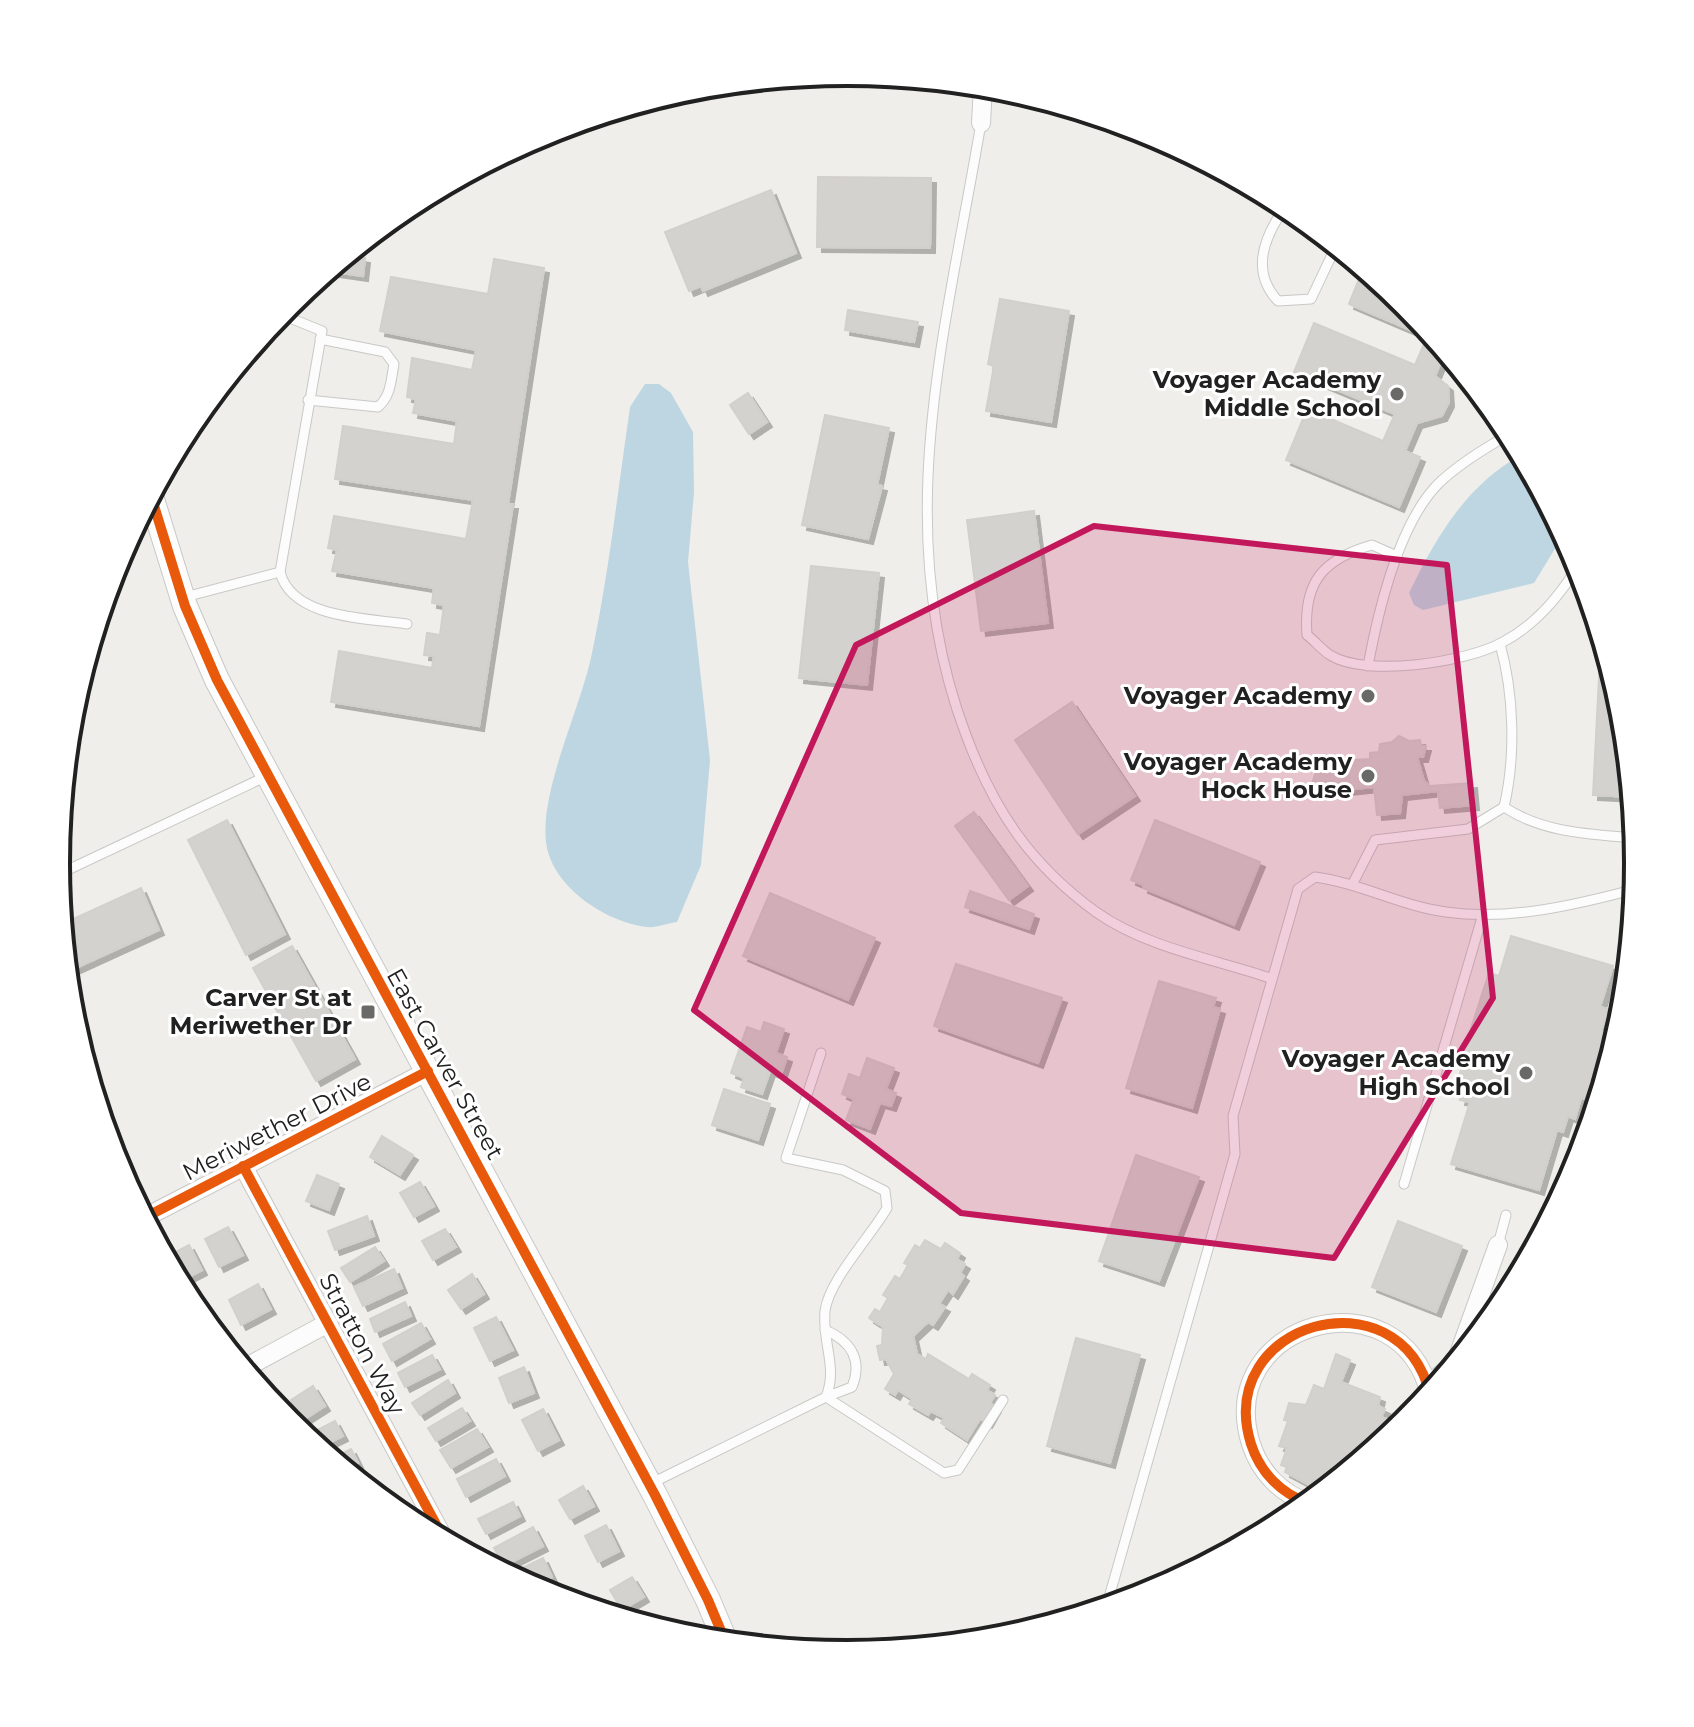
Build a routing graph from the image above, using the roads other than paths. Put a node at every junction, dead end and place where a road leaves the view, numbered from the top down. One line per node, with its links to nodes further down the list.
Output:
1 (982, 98): 2 (street)
2 (981, 123): 24 (lane)
3 (1278, 216): 4 (lane)
4 (1331, 256)
5 (293, 319): 6 (lane)
6 (320, 339): 7 (lane); 7 (lane)
7 (308, 400): 11 (lane)
8 (1498, 440): 10 (lane)
9 (155, 510): 13 (street, East Carver Street)
10 (1397, 556): 16 (lane); 16 (lane)
11 (280, 572): 13 (lane); 14 (lane)
12 (1569, 578): 15 (lane)
13 (182, 598): 17 (street, East Carver Street)
14 (407, 624)
15 (1500, 644): 16 (lane); 18 (lane)
16 (1368, 666)
17 (267, 776): 20 (lane); 26 (street, East Carver Street)
18 (1504, 807): 19 (lane); 21 (lane)
19 (1623, 837)
20 (70, 869)
21 (1352, 885): 23 (lane); 24 (lane)
22 (1623, 892): 23 (lane)
23 (1483, 914): 28 (lane)
24 (1270, 978): 42 (lane)
25 (821, 1053): 33 (lane)
26 (428, 1071): 27 (street, Meriwether Drive); 39 (street, East Carver Street)
27 (243, 1166): 29 (street, Meriwether Drive); 32 (street, Stratton Way)
28 (1404, 1184)
29 (153, 1213)
30 (1506, 1215): 31 (lane)
31 (1498, 1245): 34 (street)
32 (328, 1323): 35 (street); 41 (street, Stratton Way)
33 (825, 1330): 37 (lane); 37 (lane)
34 (1467, 1331)
35 (253, 1364)
36 (1425, 1383): 40 (street)
37 (826, 1397): 38 (lane); 39 (lane)
38 (1003, 1400)
39 (649, 1485): 43 (street, East Carver Street)
40 (1297, 1497)
41 (435, 1522)
42 (1110, 1594)
43 (721, 1630)

